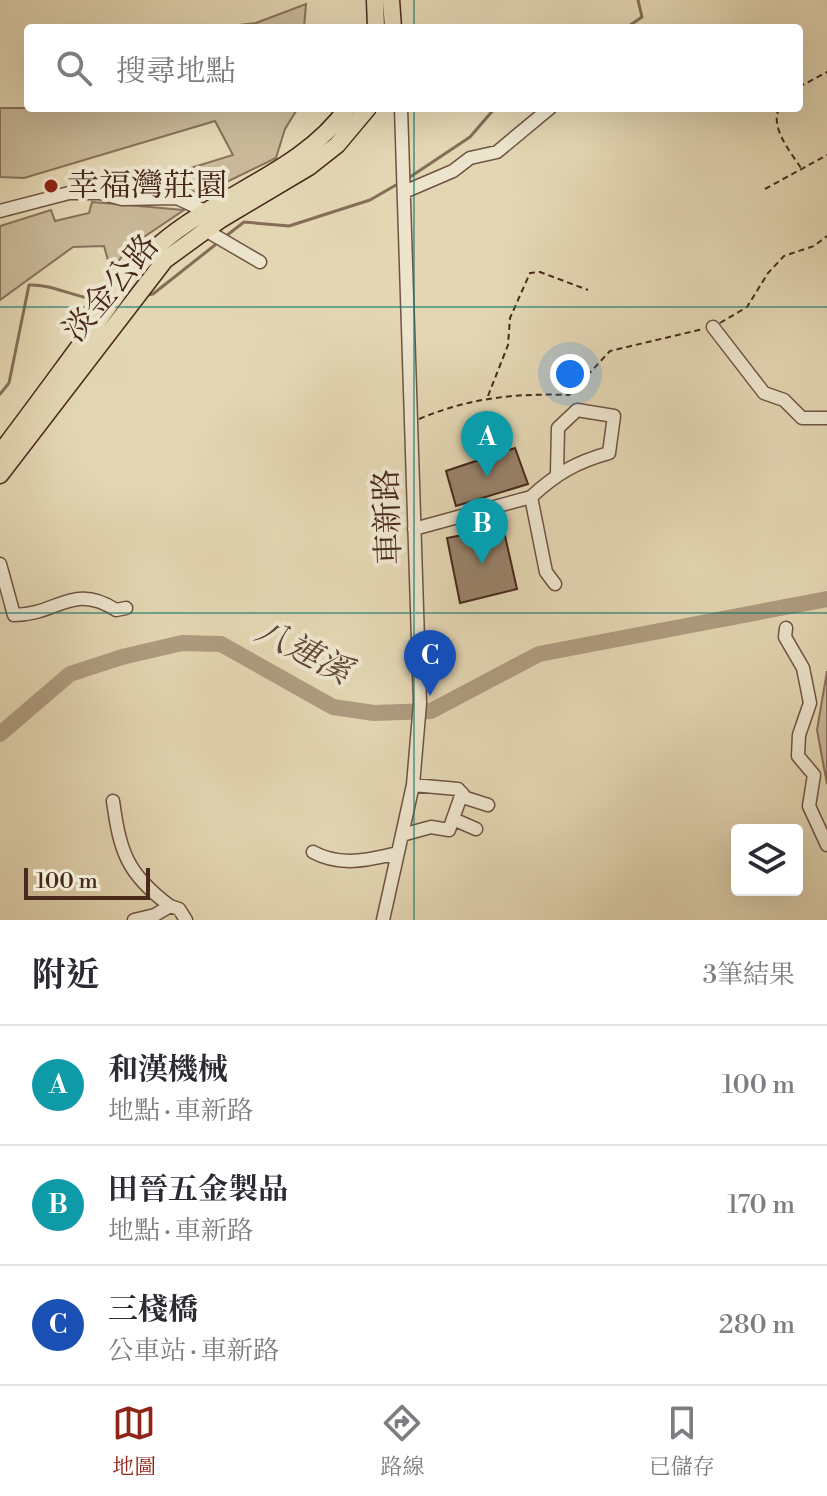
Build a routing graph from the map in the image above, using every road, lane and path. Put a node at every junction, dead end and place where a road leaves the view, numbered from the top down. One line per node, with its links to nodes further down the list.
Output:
1 (375, 0): 3 (main road)
2 (391, 0): 4 (main road)
3 (376, 24)
4 (393, 24)
5 (827, 72): 6 (path)
6 (803, 85)
7 (344, 112): 17 (main road, 淡金公路)
8 (365, 112): 18 (main road, 淡金公路)
9 (401, 112): 14 (street, 車新路)
10 (545, 112): 14 (street)
11 (777, 112): 13 (path)
12 (827, 155): 13 (path)
13 (802, 170): 15 (path)
14 (403, 180): 25 (street, 車新路)
15 (765, 189)
16 (0, 211): 17 (street)
17 (207, 212): 26 (main road, 淡金公路)
18 (207, 231): 20 (street); 28 (main road, 淡金公路)
19 (827, 236): 22 (path)
20 (260, 262)
21 (588, 290): 23 (path)
22 (713, 327): 23 (path); 24 (street)
23 (487, 398): 25 (path)
24 (827, 418)
25 (410, 423): 30 (street, 車新路)
26 (0, 453)
27 (557, 473): 27 (street); 29 (street)
28 (0, 475)
29 (531, 497): 30 (street); 32 (street)
30 (414, 529): 35 (street, 車新路)
31 (0, 564): 33 (street)
32 (555, 584)
33 (126, 608)
34 (786, 628): 42 (street)
35 (413, 785): 36 (street); 41 (street, 車新路)
36 (462, 793): 38 (street); 39 (street)
37 (113, 801): 45 (street)
38 (488, 805)
39 (453, 819): 40 (street); 41 (street)
40 (476, 829)
41 (402, 835): 44 (street, 車新路)
42 (827, 845)
43 (313, 852): 44 (street)
44 (398, 853): 48 (street, 車新路)
45 (170, 906): 46 (street); 47 (street)
46 (134, 920)
47 (186, 920)
48 (383, 920)

